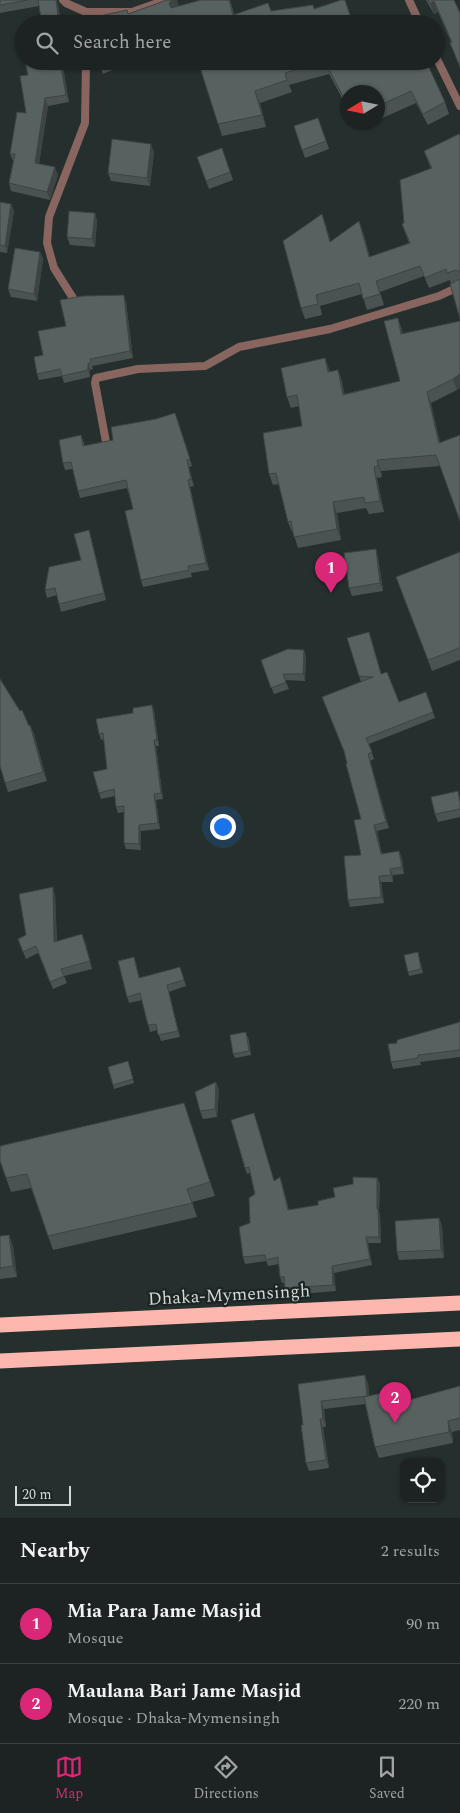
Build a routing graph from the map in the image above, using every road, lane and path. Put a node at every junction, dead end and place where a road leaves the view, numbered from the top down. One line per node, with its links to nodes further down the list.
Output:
1 (63, 0): 4 (lane)
2 (166, 0): 4 (lane)
3 (408, 0): 5 (lane)
4 (86, 12)
5 (416, 15)
6 (86, 70): 10 (lane)
7 (442, 70): 8 (lane)
8 (460, 106)
9 (460, 286): 11 (lane)
10 (73, 298)
11 (106, 442)
12 (460, 1303): 13 (highway, Dhaka-Mymensingh)
13 (0, 1325)
14 (460, 1338): 15 (highway)
15 (0, 1361)

